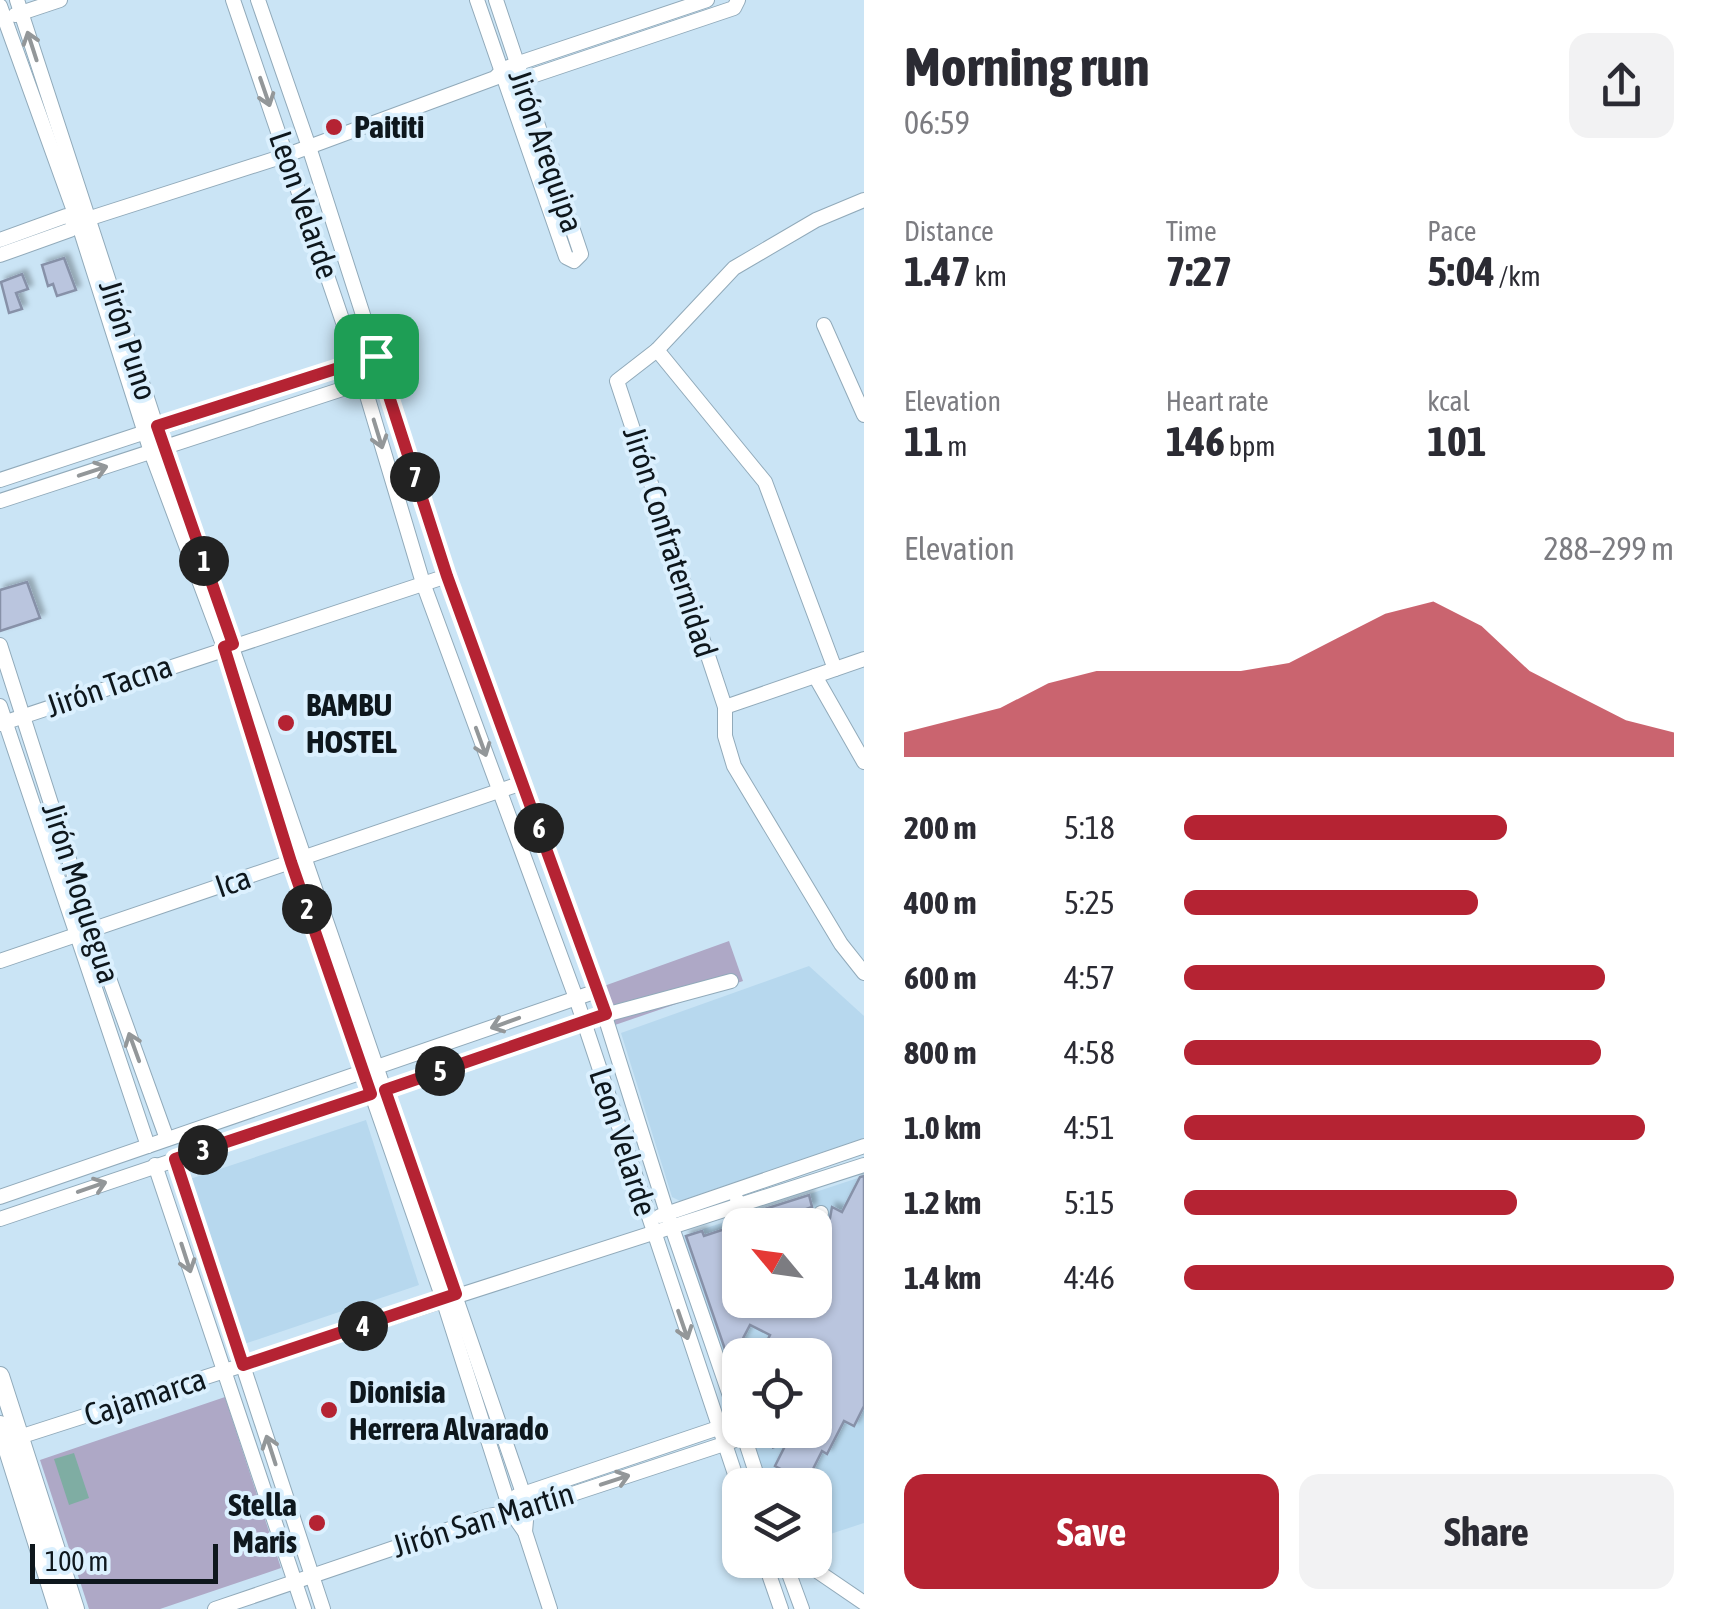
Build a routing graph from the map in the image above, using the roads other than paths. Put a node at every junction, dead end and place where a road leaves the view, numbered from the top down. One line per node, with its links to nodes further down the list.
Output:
1 (60, 0): 8 (street)
2 (233, 0): 12 (street, Leon Velarde, one-way to 12)
3 (258, 0): 11 (street, Leon Velarde)
4 (478, 0): 10 (street, Jirón Arequipa)
5 (496, 0): 10 (street, Jirón Arequipa)
6 (707, 0): 10 (street)
7 (738, 0): 10 (street)
8 (19, 7): 9 (street); 14 (street, Jirón Puno, one-way to 8)
9 (2, 9): 14 (street, Jirón Puno)
10 (509, 75): 10 (street, Jirón Arequipa); 11 (street)
11 (309, 147): 12 (street); 19 (street, Leon Velarde)
12 (287, 155): 14 (street); 20 (street, Leon Velarde)
13 (864, 200): 18 (street, Jirón Confraternidad)
14 (83, 220): 15 (street); 16 (street); 24 (street, Jirón Puno)
15 (0, 240)
16 (0, 256)
17 (824, 325): 23 (street)
18 (657, 350): 33 (street); 36 (street, Jirón Confraternidad)
19 (376, 356): 20 (street); 21 (street, Leon Velarde)
20 (356, 362): 22 (street, Leon Velarde); 24 (street)
21 (382, 376): 22 (street); 28 (street, Leon Velarde)
22 (363, 382): 25 (street); 29 (street, Leon Velarde, one-way to 29)
23 (864, 415)
24 (151, 428): 25 (street, Jirón Puno); 26 (street)
25 (158, 449): 27 (street, one-way to 25); 31 (street, Jirón Puno)
26 (0, 480)
27 (0, 500)
28 (447, 576): 29 (street, Jirón Tacna); 40 (street, Leon Velarde)
29 (424, 583): 31 (street, Jirón Tacna); 41 (street, Leon Velarde, one-way to 41)
30 (0, 645): 37 (street, Jirón Moquegua)
31 (229, 646): 37 (street, Jirón Tacna); 42 (street, Jirón Puno)
32 (864, 659): 33 (street)
33 (835, 670): 34 (street)
34 (815, 676): 36 (street); 39 (street)
35 (0, 706): 38 (street, Jirón Moquegua)
36 (724, 707): 46 (street, Jirón Confraternidad)
37 (24, 716): 38 (street, Jirón Tacna); 43 (street, Jirón Moquegua)
38 (3, 723): 44 (street, Jirón Moquegua)
39 (864, 762)
40 (522, 782): 41 (street, Ica); 48 (street, Leon Velarde)
41 (499, 791): 42 (street, Ica); 49 (street, Leon Velarde)
42 (298, 860): 43 (street, Ica); 52 (street, Jirón Puno)
43 (92, 931): 44 (street, Ica); 54 (street, Jirón Moquegua, one-way to 43)
44 (75, 936): 45 (street, Ica); 55 (street, Jirón Moquegua)
45 (0, 962)
46 (864, 974)
47 (731, 981): 50 (street)
48 (598, 991): 49 (street); 50 (street, Leon Velarde)
49 (576, 998): 51 (street, Leon Velarde); 52 (street, one-way to 52)
50 (606, 1014): 51 (street); 66 (street, Leon Velarde)
51 (584, 1022): 53 (street); 67 (street, Leon Velarde)
52 (370, 1071): 53 (street, Jirón Puno); 54 (street)
53 (378, 1092): 58 (street); 68 (street, Jirón Puno)
54 (167, 1139): 55 (street)
55 (148, 1146): 63 (street)
56 (864, 1146): 57 (street)
57 (831, 1158): 61 (street); 62 (street)
58 (175, 1159): 60 (street); 69 (street)
59 (864, 1164): 61 (street)
60 (155, 1165): 65 (street, one-way to 60); 71 (street, one-way to 71)
61 (826, 1178): 64 (street)
62 (734, 1190): 64 (street); 66 (street)
63 (0, 1197)
64 (738, 1206): 66 (street)
65 (0, 1219)
66 (670, 1220): 67 (street); 70 (street, Leon Velarde)
67 (650, 1227): 68 (street, Cajamarca); 73 (street, Leon Velarde, one-way to 73)
68 (449, 1297): 69 (street, Cajamarca); 78 (street, Jirón Puno); 79 (street, Jirón Puno)
69 (243, 1365): 71 (street, Cajamarca); 82 (street, one-way to 69)
70 (722, 1368)
71 (224, 1372): 75 (street, Cajamarca); 86 (street)
72 (0, 1376): 75 (main road)
73 (718, 1428): 74 (street); 76 (street, Leon Velarde); 78 (street)
74 (722, 1428)
75 (7, 1436): 88 (main road); 89 (main road)
76 (722, 1439)
77 (722, 1445): 80 (street, Jirón San Martín, one-way to 77)
78 (523, 1493): 79 (street); 80 (street, Jirón Puno)
79 (509, 1506): 80 (street, Jirón San Martín); 81 (street, Jirón Puno); 82 (street, Jirón San Martín)
80 (527, 1509): 81 (street, Jirón Puno)
81 (525, 1532): 93 (street, Jirón Puno)
82 (311, 1574): 86 (street, Jirón San Martín); 92 (street)
83 (770, 1578): 94 (street)
84 (791, 1578): 95 (street)
85 (827, 1578): 87 (street)
86 (294, 1580): 90 (street, Jirón San Martín); 91 (street)
87 (864, 1603)
88 (58, 1609)
89 (75, 1609)
90 (215, 1609)
91 (304, 1609)
92 (323, 1609)
93 (550, 1609)
94 (781, 1609)
95 (802, 1609)

